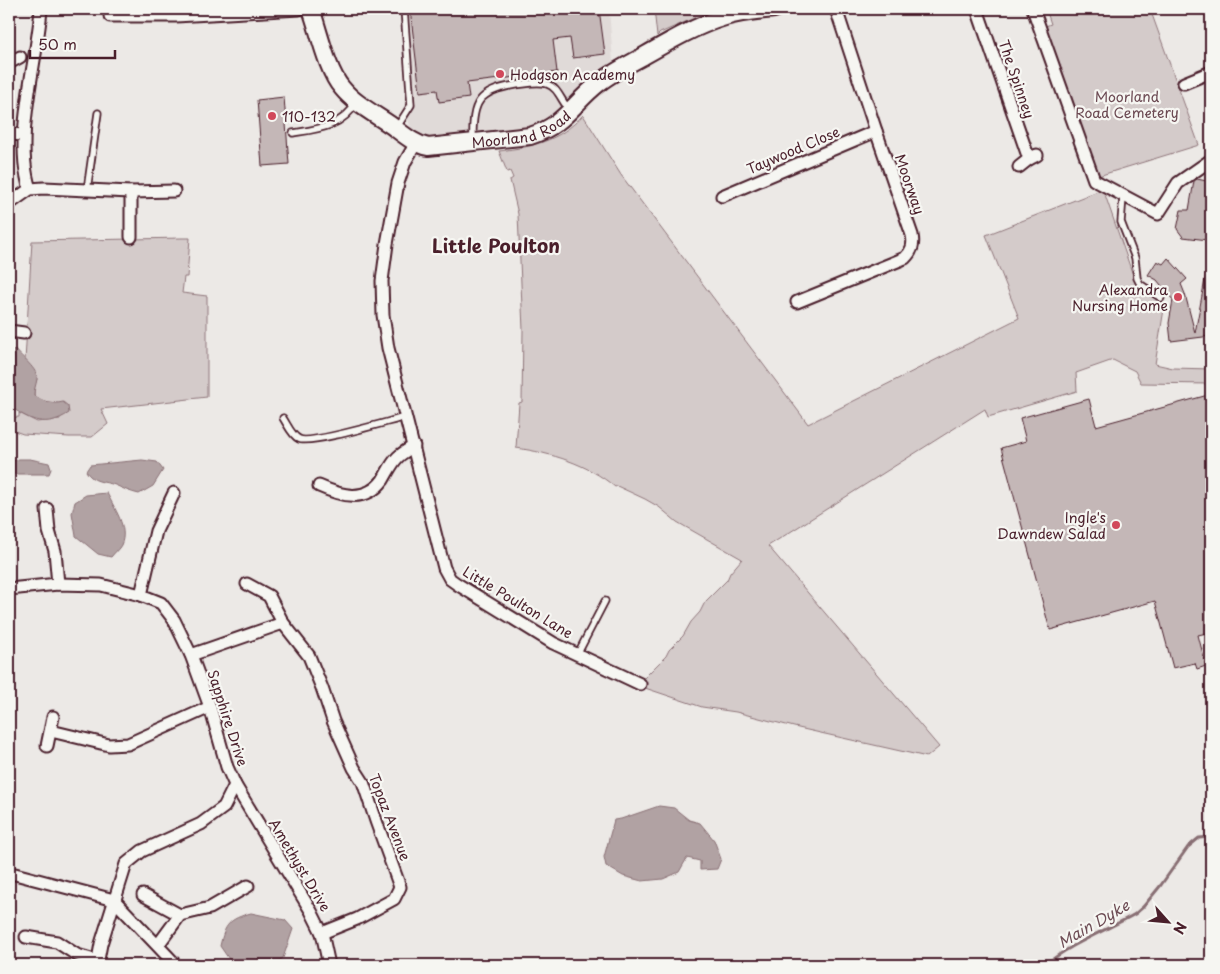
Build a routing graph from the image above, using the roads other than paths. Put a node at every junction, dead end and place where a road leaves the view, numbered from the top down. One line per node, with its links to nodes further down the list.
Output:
1 (41, 9): 21 (street)
2 (299, 9): 9 (street)
3 (311, 9): 14 (street)
4 (404, 9): 17 (lane)
5 (774, 9): 15 (street, Moorland Road)
6 (836, 9): 18 (street, Moorway)
7 (976, 9): 25 (street, The Spinney)
8 (1033, 9): 31 (street)
9 (110, 16)
10 (20, 57): 11 (street)
11 (9, 63)
12 (1211, 72): 13 (street)
13 (1184, 83)
14 (358, 102): 17 (street); 19 (lane)
15 (572, 111): 22 (street, Moorland Road); 22 (lane)
16 (98, 113): 27 (lane)
17 (396, 129): 23 (street)
18 (876, 131): 30 (street, Taywood Close); 35 (street, Moorway)
19 (293, 133)
20 (9, 134): 21 (street)
21 (24, 135): 26 (street)
22 (473, 141): 23 (street, Moorland Road)
23 (416, 143): 38 (street, Little Poulton Lane)
24 (1211, 160): 31 (street)
25 (1019, 167)
26 (30, 190): 27 (street); 32 (street)
27 (87, 190): 29 (street)
28 (174, 191): 29 (street)
29 (131, 192): 33 (street)
30 (722, 196)
31 (1123, 196): 34 (lane)
32 (9, 204)
33 (131, 237)
34 (1161, 298)
35 (797, 302)
36 (9, 331): 37 (street)
37 (24, 333)
38 (406, 417): 39 (lane); 40 (street, Little Poulton Lane)
39 (283, 418)
40 (414, 446): 41 (street); 51 (street, Little Poulton Lane)
41 (319, 486)
42 (174, 493): 47 (street)
43 (47, 508): 44 (street)
44 (58, 584): 46 (street, Sapphire Drive); 47 (street, Sapphire Drive)
45 (247, 584): 49 (street, Topaz Avenue)
46 (9, 589)
47 (141, 595): 50 (street, Sapphire Drive)
48 (605, 601): 51 (lane)
49 (283, 623): 50 (street); 63 (street, Topaz Avenue)
50 (191, 655): 53 (street, Sapphire Drive)
51 (577, 655): 52 (street, Little Poulton Lane)
52 (640, 684)
53 (210, 707): 55 (street); 57 (street, Sapphire Drive)
54 (53, 716): 55 (street)
55 (51, 731): 56 (street)
56 (47, 746)
57 (235, 785): 61 (street, Sapphire Drive); 63 (street, Amethyst Drive)
58 (15, 874): 61 (street)
59 (248, 886): 62 (street)
60 (143, 895): 62 (street)
61 (114, 900): 65 (street); 66 (street, Sapphire Drive)
62 (180, 915): 65 (street)
63 (322, 933): 68 (street, Amethyst Drive)
64 (26, 937): 66 (street, Sapphire Drive)
65 (158, 945): 67 (street)
66 (98, 963)
67 (176, 965)
68 (329, 965)

